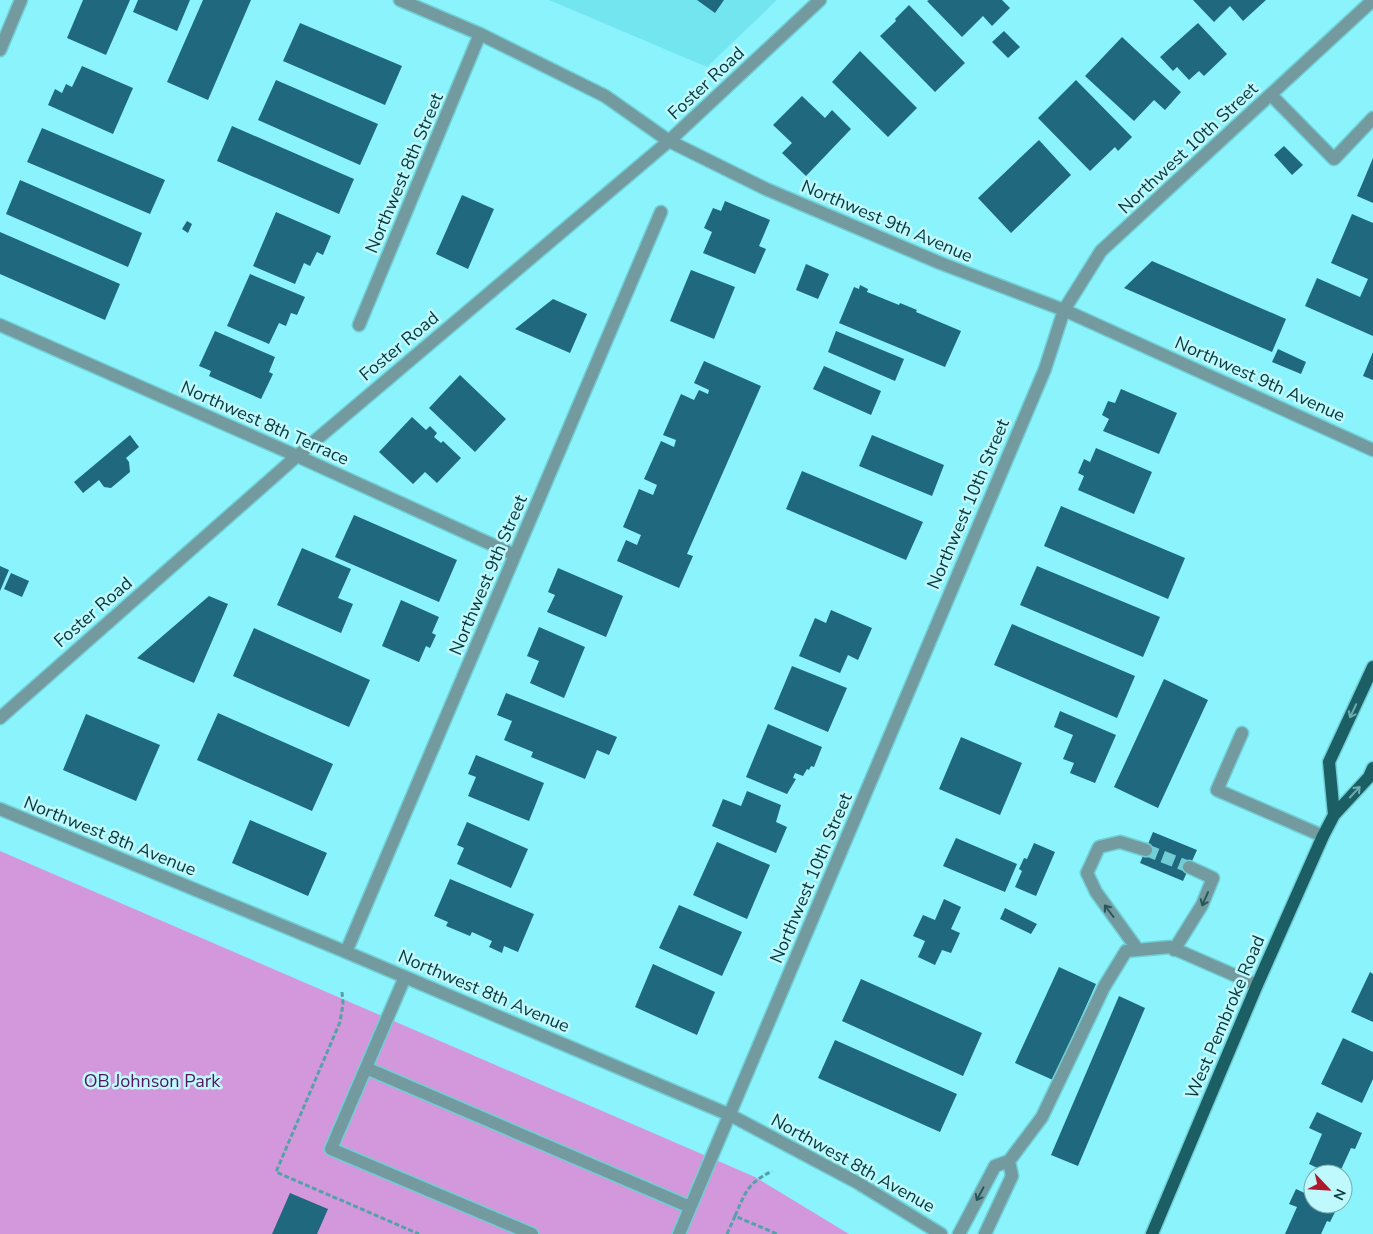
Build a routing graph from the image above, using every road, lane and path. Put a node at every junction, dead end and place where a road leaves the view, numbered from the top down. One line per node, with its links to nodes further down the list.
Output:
1 (21, 0): 6 (street)
2 (400, 0): 5 (street, Northwest 9th Avenue)
3 (820, 0): 9 (street, Foster Road)
4 (1373, 0): 7 (street, Northwest 10th Street)
5 (480, 34): 9 (street, Northwest 9th Avenue); 13 (street, Northwest 8th Street)
6 (0, 50)
7 (1271, 95): 8 (street); 11 (street, Northwest 10th Street)
8 (1373, 118)
9 (670, 140): 11 (street, Northwest 9th Avenue); 15 (street, Foster Road)
10 (661, 212): 16 (street, Northwest 9th Street)
11 (1064, 310): 14 (street, Northwest 9th Avenue); 32 (street, Northwest 10th Street)
12 (0, 325): 15 (street, Northwest 8th Terrace)
13 (359, 325)
14 (1373, 450)
15 (297, 456): 16 (street, Northwest 8th Terrace); 18 (street, Foster Road)
16 (515, 555): 28 (street, Northwest 9th Street)
17 (1373, 667): 22 (main road, one-way to 22)
18 (0, 718)
19 (1242, 733): 23 (street)
20 (1373, 768): 22 (main road, West Pembroke Road, one-way to 20)
21 (0, 809): 28 (street, Northwest 8th Avenue)
22 (1334, 815): 23 (main road, West Pembroke Road)
23 (1323, 836): 30 (main road, West Pembroke Road)
24 (1146, 850): 26 (street, one-way to 24)
25 (1189, 867): 27 (street, one-way to 27)
26 (1138, 950): 27 (street); 33 (street)
27 (1174, 950): 30 (street)
28 (346, 952): 29 (street, Northwest 8th Avenue)
29 (405, 977): 31 (street); 32 (street, Northwest 8th Avenue)
30 (1257, 985): 44 (main road, West Pembroke Road)
31 (366, 1068): 35 (street); 37 (street)
32 (730, 1116): 35 (street, Northwest 10th Street); 41 (street, Northwest 8th Avenue)
33 (1009, 1161): 42 (street, one-way to 42); 43 (street)
34 (772, 1171): 36 (path)
35 (690, 1207): 38 (street, Northwest 10th Street)
36 (735, 1216): 39 (path); 40 (path)
37 (532, 1234)
38 (679, 1234)
39 (727, 1234)
40 (778, 1234)
41 (941, 1234)
42 (959, 1234)
43 (985, 1234)
44 (1152, 1234)

